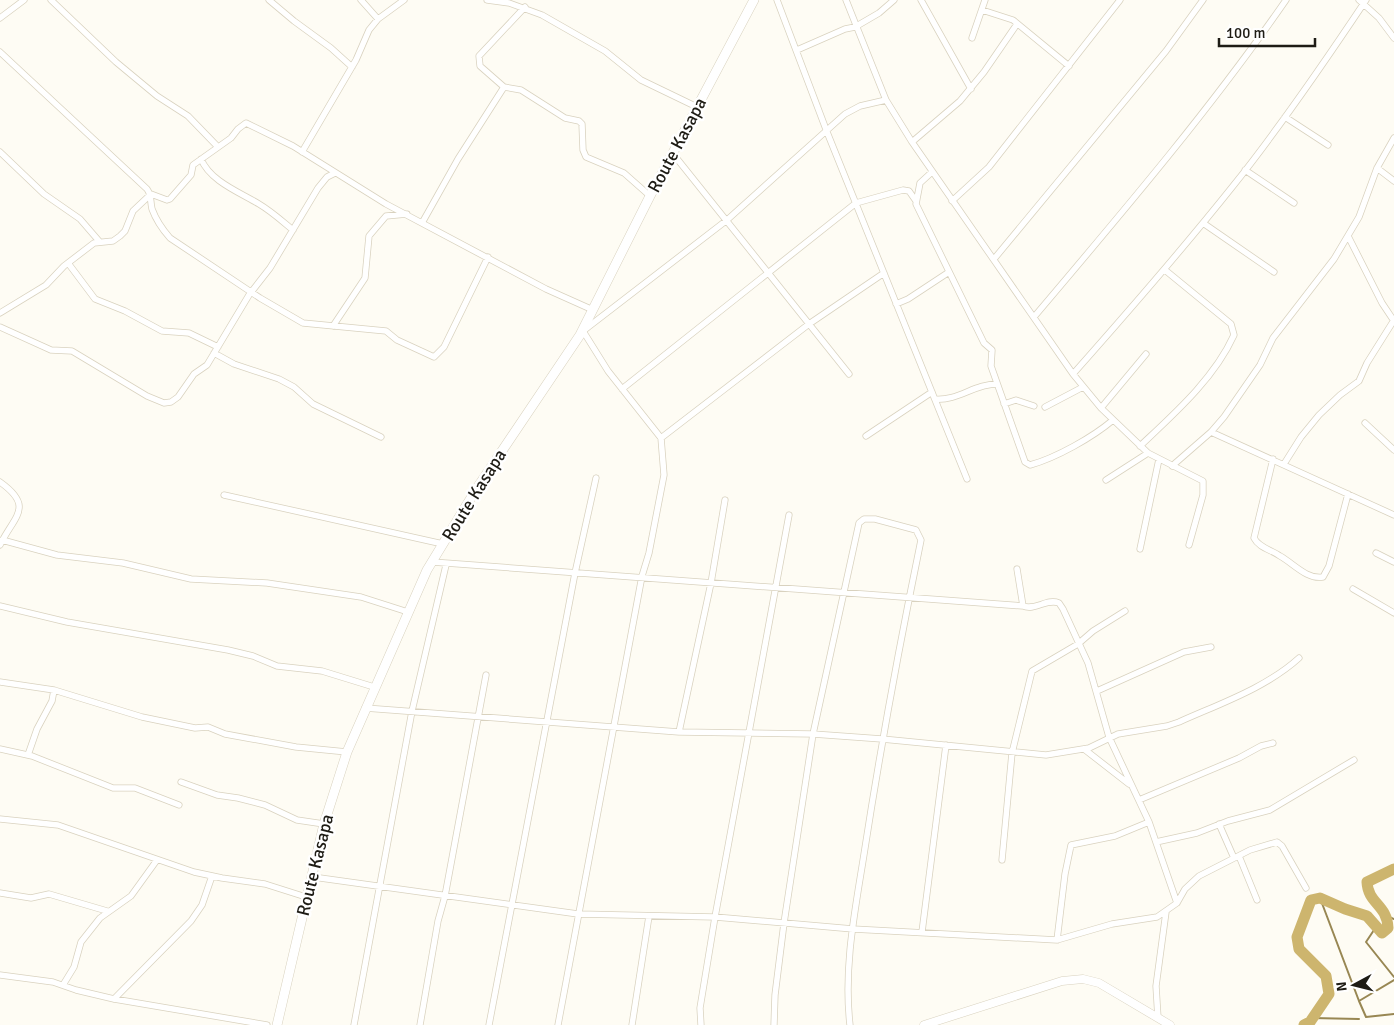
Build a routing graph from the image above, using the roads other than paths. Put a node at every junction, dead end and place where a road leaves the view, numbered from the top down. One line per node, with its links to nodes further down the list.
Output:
1 (24, 0): 19 (street)
2 (51, 0): 38 (street)
3 (270, 0): 28 (street)
4 (361, 0): 20 (street)
5 (404, 0): 20 (street)
6 (487, 0): 17 (street)
7 (754, 0): 32 (main road, Route Kasapa)
8 (776, 0): 25 (street)
9 (846, 0): 22 (street)
10 (894, 0): 22 (street)
11 (920, 0): 30 (street)
12 (985, 0): 18 (street)
13 (1120, 0): 27 (street)
14 (1203, 0): 62 (street)
15 (1286, 0): 73 (street)
16 (1363, 1): 24 (street); 33 (street)
17 (525, 7): 29 (street); 32 (street)
18 (982, 10): 21 (street); 23 (street)
19 (0, 18)
20 (378, 19): 28 (street)
21 (1016, 24): 27 (street); 30 (street)
22 (855, 27): 25 (street); 31 (street)
23 (972, 38)
24 (1394, 38)
25 (797, 50): 34 (street)
26 (0, 52): 48 (street)
27 (1069, 66): 51 (street)
28 (352, 67): 40 (street)
29 (504, 87): 49 (street); 56 (street)
30 (971, 88): 36 (street)
31 (886, 100): 34 (street); 36 (street)
32 (697, 108): 41 (main road, Route Kasapa)
33 (1285, 117): 37 (street); 44 (street)
34 (827, 132): 53 (street); 55 (street)
35 (1394, 138): 43 (street)
36 (912, 142): 45 (street)
37 (1328, 145)
38 (218, 147): 40 (street); 42 (street)
39 (0, 152): 60 (street)
40 (302, 152): 46 (street)
41 (674, 155): 49 (main road, Route Kasapa); 55 (street)
42 (201, 159): 48 (street); 58 (street)
43 (1378, 168): 47 (street); 59 (street)
44 (1245, 170): 52 (street); 57 (street)
45 (932, 172): 50 (street); 51 (street)
46 (335, 173): 54 (street); 58 (street)
47 (1394, 181)
48 (151, 194): 60 (street); 69 (street)
49 (650, 196): 71 (main road, Route Kasapa)
50 (916, 201): 53 (street); 66 (street)
51 (952, 201): 62 (street)
52 (1294, 203)
53 (856, 204): 65 (street); 68 (street)
54 (407, 214): 56 (street); 76 (street)
55 (726, 220): 65 (street); 78 (street)
56 (422, 223): 61 (street)
57 (1203, 223): 64 (street); 67 (street)
58 (293, 230): 69 (street)
59 (1348, 236): 74 (street); 95 (street)
60 (100, 241): 63 (street)
61 (488, 257): 71 (street); 76 (street)
62 (994, 259): 73 (street)
63 (68, 263): 72 (street); 79 (street)
64 (1165, 270): 83 (street); 99 (street)
65 (768, 272): 75 (street); 86 (street)
66 (949, 272): 70 (street); 84 (street)
67 (1274, 272)
68 (884, 273): 70 (street); 75 (street)
69 (252, 291): 76 (street); 79 (street)
70 (896, 304): 87 (street)
71 (593, 310): 78 (main road, Route Kasapa)
72 (0, 313)
73 (1034, 317): 83 (street)
74 (1394, 321): 104 (street)
75 (809, 324): 82 (street); 98 (street)
76 (333, 326)
77 (0, 327): 80 (street)
78 (583, 331): 86 (street); 116 (main road, Route Kasapa)
79 (218, 347): 80 (street)
80 (214, 353): 97 (street)
81 (1146, 354): 92 (street)
82 (849, 374)
83 (1073, 374): 85 (street)
84 (997, 384): 88 (street); 89 (street)
85 (1083, 387): 91 (street); 92 (street)
86 (622, 389): 98 (street)
87 (932, 392): 88 (street); 96 (street)
88 (935, 399): 107 (street)
89 (1004, 404): 90 (street); 93 (street)
90 (1034, 406)
91 (1045, 407)
92 (1101, 408): 93 (street)
93 (1113, 420): 99 (street)
94 (1365, 423): 100 (street)
95 (1211, 432): 102 (street); 105 (street)
96 (866, 436)
97 (381, 437)
98 (660, 438): 125 (street)
99 (1140, 446): 101 (street)
100 (1394, 450)
101 (1148, 452): 103 (street); 108 (street)
102 (1273, 459): 104 (street); 110 (street)
103 (1160, 460): 105 (street); 118 (street)
104 (1284, 464): 110 (street)
105 (1172, 466): 117 (street)
106 (596, 478): 124 (street)
107 (967, 479)
108 (1106, 480)
109 (0, 482): 115 (street)
110 (1348, 494): 113 (street)
111 (224, 495): 116 (street)
112 (725, 500): 126 (street)
113 (1394, 514)
114 (789, 515): 127 (street)
115 (1, 543): 134 (street)
116 (443, 544): 120 (main road, Route Kasapa)
117 (1189, 545)
118 (1140, 549)
119 (1376, 553): 121 (street)
120 (432, 562): 122 (street); 134 (main road, Route Kasapa)
121 (1394, 562)
122 (446, 565): 124 (street); 145 (street)
123 (1017, 569): 132 (street)
124 (576, 573): 125 (street); 147 (street)
125 (642, 576): 126 (street); 148 (street)
126 (711, 583): 127 (street); 149 (street)
127 (776, 588): 129 (street); 150 (street)
128 (1353, 589): 135 (street)
129 (844, 594): 130 (street); 130 (street); 151 (street)
130 (909, 598): 132 (street); 153 (street)
131 (0, 606): 141 (street)
132 (1024, 606): 136 (street)
133 (1125, 611): 136 (street)
134 (408, 612): 141 (main road, Route Kasapa)
135 (1394, 613)
136 (1078, 644): 143 (street); 159 (street)
137 (1211, 647): 143 (street)
138 (1299, 658): 152 (street)
139 (486, 675): 146 (street)
140 (0, 682): 142 (street)
141 (374, 687): 144 (main road, Route Kasapa)
142 (54, 690): 158 (street); 160 (street)
143 (1097, 692): 152 (street)
144 (365, 708): 145 (street); 158 (main road, Route Kasapa)
145 (412, 710): 146 (street); 176 (street)
146 (479, 716): 147 (street); 179 (street)
147 (547, 722): 148 (street); 183 (street)
148 (614, 727): 149 (street); 186 (street)
149 (680, 732): 150 (street)
150 (748, 734): 151 (street); 188 (street)
151 (813, 734): 153 (street); 189 (street)
152 (1109, 737): 157 (street); 163 (street)
153 (882, 739): 155 (street); 190 (street)
154 (1273, 743): 164 (street)
155 (946, 745): 159 (street); 191 (street)
156 (0, 749): 160 (street)
157 (1084, 749): 159 (street); 163 (street)
158 (347, 752): 168 (main road, Route Kasapa)
159 (1012, 753): 173 (street)
160 (28, 755): 165 (street)
161 (1354, 760): 169 (street)
162 (181, 782): 168 (street)
163 (1131, 785): 164 (street)
164 (1139, 800): 167 (street)
165 (179, 805)
166 (0, 819): 172 (street)
167 (1149, 822): 170 (street); 192 (street)
168 (324, 824): 175 (main road, Route Kasapa)
169 (1219, 824): 170 (street); 171 (street)
170 (1156, 842): 182 (street)
171 (1236, 857): 177 (street); 181 (street); 182 (street)
172 (157, 860): 174 (street); 184 (street)
173 (1002, 860)
174 (212, 876): 180 (street); 195 (street)
175 (313, 878): 176 (street); 180 (main road, Route Kasapa)
176 (378, 888): 179 (street); 199 (street)
177 (1306, 888)
178 (0, 893): 184 (street)
179 (445, 896): 183 (street); 200 (street)
180 (306, 897): 198 (main road, Route Kasapa)
181 (1257, 900)
182 (1177, 903): 185 (street)
183 (511, 906): 186 (street); 201 (street)
184 (107, 911): 194 (street)
185 (1166, 912): 192 (street); 196 (street)
186 (578, 914): 187 (street); 202 (street)
187 (649, 916): 188 (street); 203 (street)
188 (715, 918): 189 (street); 204 (street)
189 (784, 923): 190 (street); 205 (street)
190 (853, 929): 191 (street); 206 (street)
191 (922, 932): 192 (street)
192 (1057, 940)
193 (0, 975): 194 (street)
194 (63, 985): 195 (street)
195 (114, 999): 197 (street)
196 (1158, 1018): 207 (street); 208 (street)
197 (267, 1025)
198 (277, 1025)
199 (354, 1025)
200 (420, 1025)
201 (489, 1025)
202 (558, 1025)
203 (632, 1025)
204 (701, 1025)
205 (774, 1025)
206 (850, 1025)
207 (924, 1025)
208 (1170, 1025)

